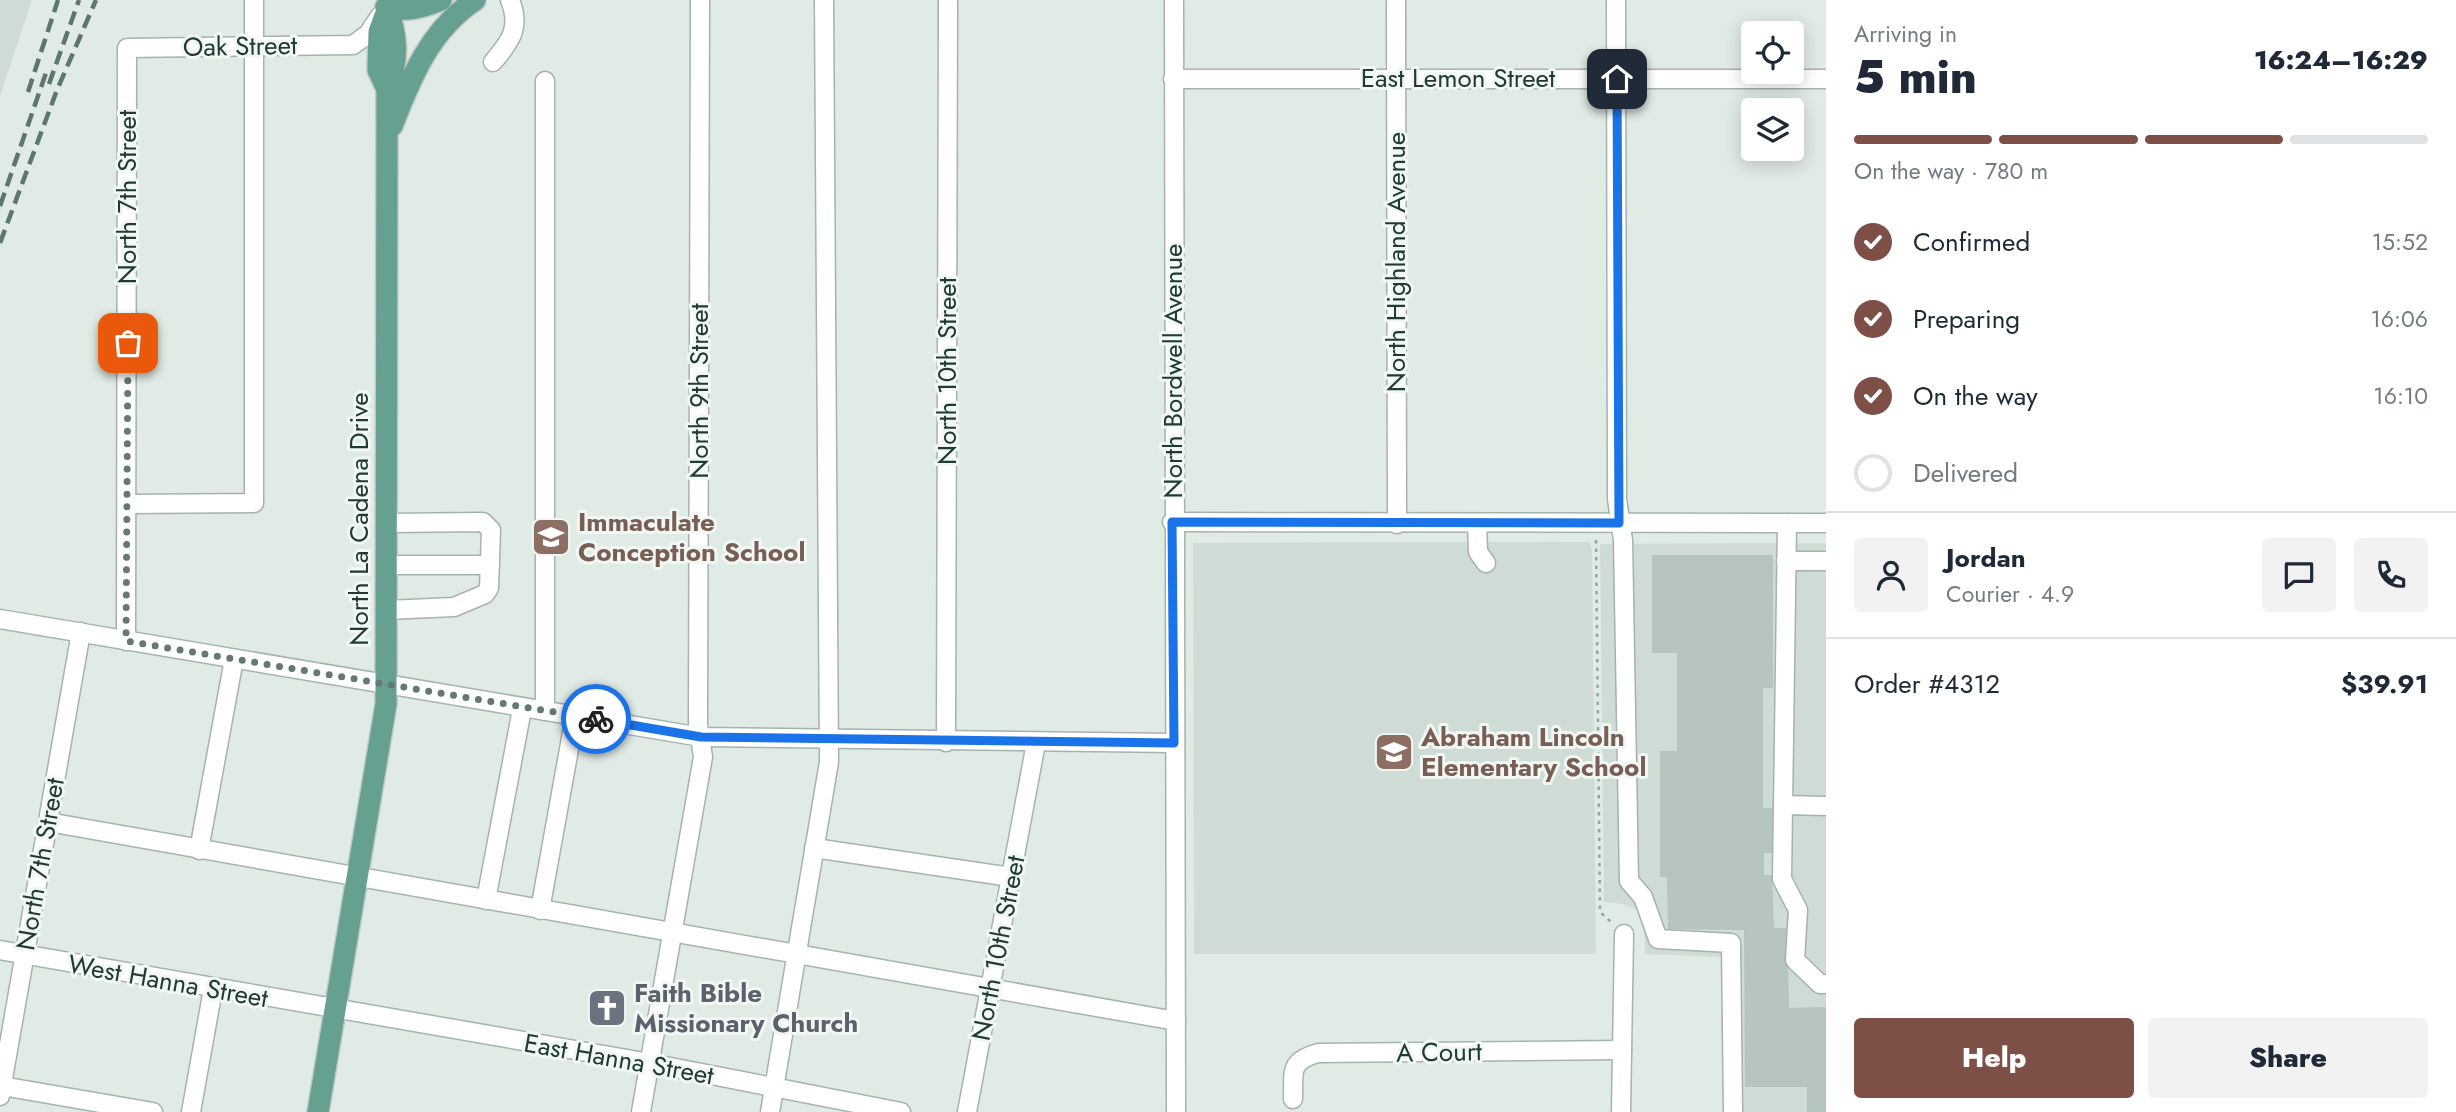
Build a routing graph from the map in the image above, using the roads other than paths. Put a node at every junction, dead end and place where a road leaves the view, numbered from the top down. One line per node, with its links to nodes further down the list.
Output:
1 (254, 0): 13 (street)
2 (440, 0): 11 (main road)
3 (475, 0): 22 (main road)
4 (510, 0): 15 (street)
5 (700, 0): 45 (street, North 9th Street)
6 (824, 0): 46 (street)
7 (948, 0): 47 (street, North 10th Street)
8 (1174, 0): 18 (street, North Bordwell Avenue)
9 (1396, 0): 16 (street, North Highland Avenue)
10 (1616, 0): 19 (street)
11 (389, 2): 12 (street); 17 (main road, North La Cadena Drive)
12 (352, 45): 13 (street, Oak Street); 17 (street)
13 (254, 47): 14 (street, Oak Street); 23 (street)
14 (127, 48): 23 (street, North 7th Street)
15 (493, 62)
16 (1396, 77): 18 (street, East Lemon Street); 19 (street, East Lemon Street); 30 (street, North Highland Avenue)
17 (382, 79): 22 (main road, North La Cadena Drive)
18 (1173, 79): 24 (street, North Bordwell Avenue)
19 (1617, 79): 20 (street, East Lemon Street); 27 (street)
20 (1826, 79)
21 (545, 81): 43 (street)
22 (387, 138): 25 (main road, North La Cadena Drive)
23 (128, 504): 39 (street, North 7th Street)
24 (1172, 522): 30 (street); 49 (street, North Bordwell Avenue)
25 (387, 523): 34 (main road, North La Cadena Drive); 35 (street)
26 (1477, 523): 27 (street); 30 (street); 33 (street)
27 (1619, 523): 28 (street); 83 (street)
28 (1787, 523): 29 (street); 31 (street)
29 (1826, 523)
30 (1396, 524)
31 (1786, 561): 32 (street); 50 (street)
32 (1826, 561)
33 (1486, 563)
34 (387, 565): 35 (street); 36 (main road, North La Cadena Drive)
35 (490, 565): 36 (street)
36 (387, 610): 41 (main road, North La Cadena Drive)
37 (0, 619): 38 (street)
38 (81, 632): 39 (street); 52 (street, North 7th Street)
39 (126, 641): 40 (street)
40 (234, 659): 41 (street); 54 (street)
41 (387, 685): 42 (street); 55 (main road, North La Cadena Drive)
42 (522, 709): 43 (street); 57 (street)
43 (545, 711): 44 (street)
44 (575, 716): 45 (street); 58 (street)
45 (701, 737): 46 (street); 59 (street, North 9th Street)
46 (828, 740): 47 (street); 53 (street)
47 (946, 742): 48 (street)
48 (1036, 743): 49 (street); 56 (street, North 10th Street)
49 (1174, 743): 68 (street, North Bordwell Avenue)
50 (1783, 805): 51 (street); 64 (street)
51 (1826, 806)
52 (48, 822): 54 (street); 63 (street, North 7th Street)
53 (814, 848): 56 (street); 62 (street)
54 (199, 850): 55 (street)
55 (357, 877): 57 (street); 67 (main road, North La Cadena Drive)
56 (1011, 877): 65 (street, North 10th Street)
57 (486, 900): 58 (street)
58 (540, 910): 59 (street)
59 (672, 933): 62 (street); 70 (street, North 9th Street)
60 (1623, 934): 69 (street)
61 (0, 950): 63 (street, West Hanna Street)
62 (796, 954): 65 (street); 71 (street)
63 (24, 955): 66 (street, West Hanna Street); 72 (street, North 7th Street)
64 (1826, 984)
65 (990, 988): 68 (street); 80 (street, North 10th Street)
66 (213, 989): 67 (street, West Hanna Street); 75 (street)
67 (335, 1010): 70 (street, East Hanna Street); 76 (main road, North La Cadena Drive)
68 (1176, 1021): 81 (street, North Bordwell Avenue)
69 (1622, 1049): 73 (street, A Court); 82 (street)
70 (650, 1063): 71 (street, East Hanna Street); 77 (street, North 9th Street)
71 (774, 1087): 78 (street); 79 (street, East Hanna Street)
72 (1, 1091): 74 (street)
73 (1293, 1099)
74 (153, 1112)
75 (191, 1112)
76 (318, 1112)
77 (641, 1112)
78 (770, 1112)
79 (901, 1112)
80 (967, 1112)
81 (1176, 1112)
82 (1621, 1112)
83 (1733, 1112)

